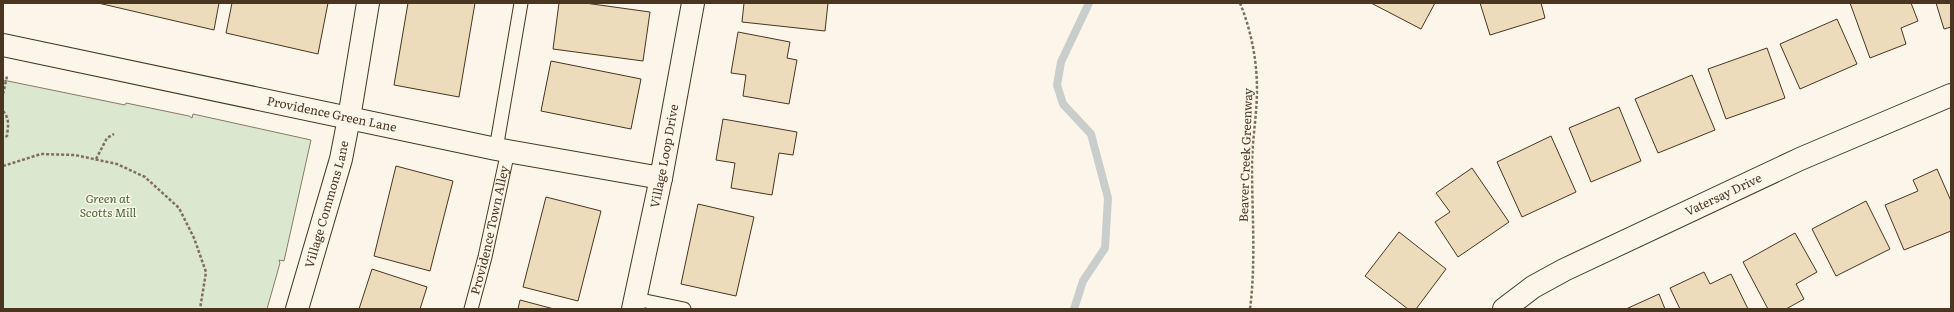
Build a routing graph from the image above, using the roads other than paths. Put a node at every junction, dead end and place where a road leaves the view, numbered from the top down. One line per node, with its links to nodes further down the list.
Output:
1 (368, 3): 6 (street, Village Commons Lane)
2 (521, 3): 7 (lane, Providence Town Alley)
3 (693, 3): 8 (street, Village Loop Drive)
4 (3, 45): 6 (street, Providence Green Lane)
5 (1951, 95): 13 (street, Vatersay Drive)
6 (349, 118): 7 (street, Providence Green Lane); 10 (street, Village Commons Lane)
7 (502, 150): 8 (street, Providence Green Lane); 11 (lane, Providence Town Alley)
8 (661, 178): 9 (street, Village Loop Drive)
9 (635, 304): 12 (lane)
10 (297, 309)
11 (471, 309)
12 (684, 309)
13 (1504, 309)

